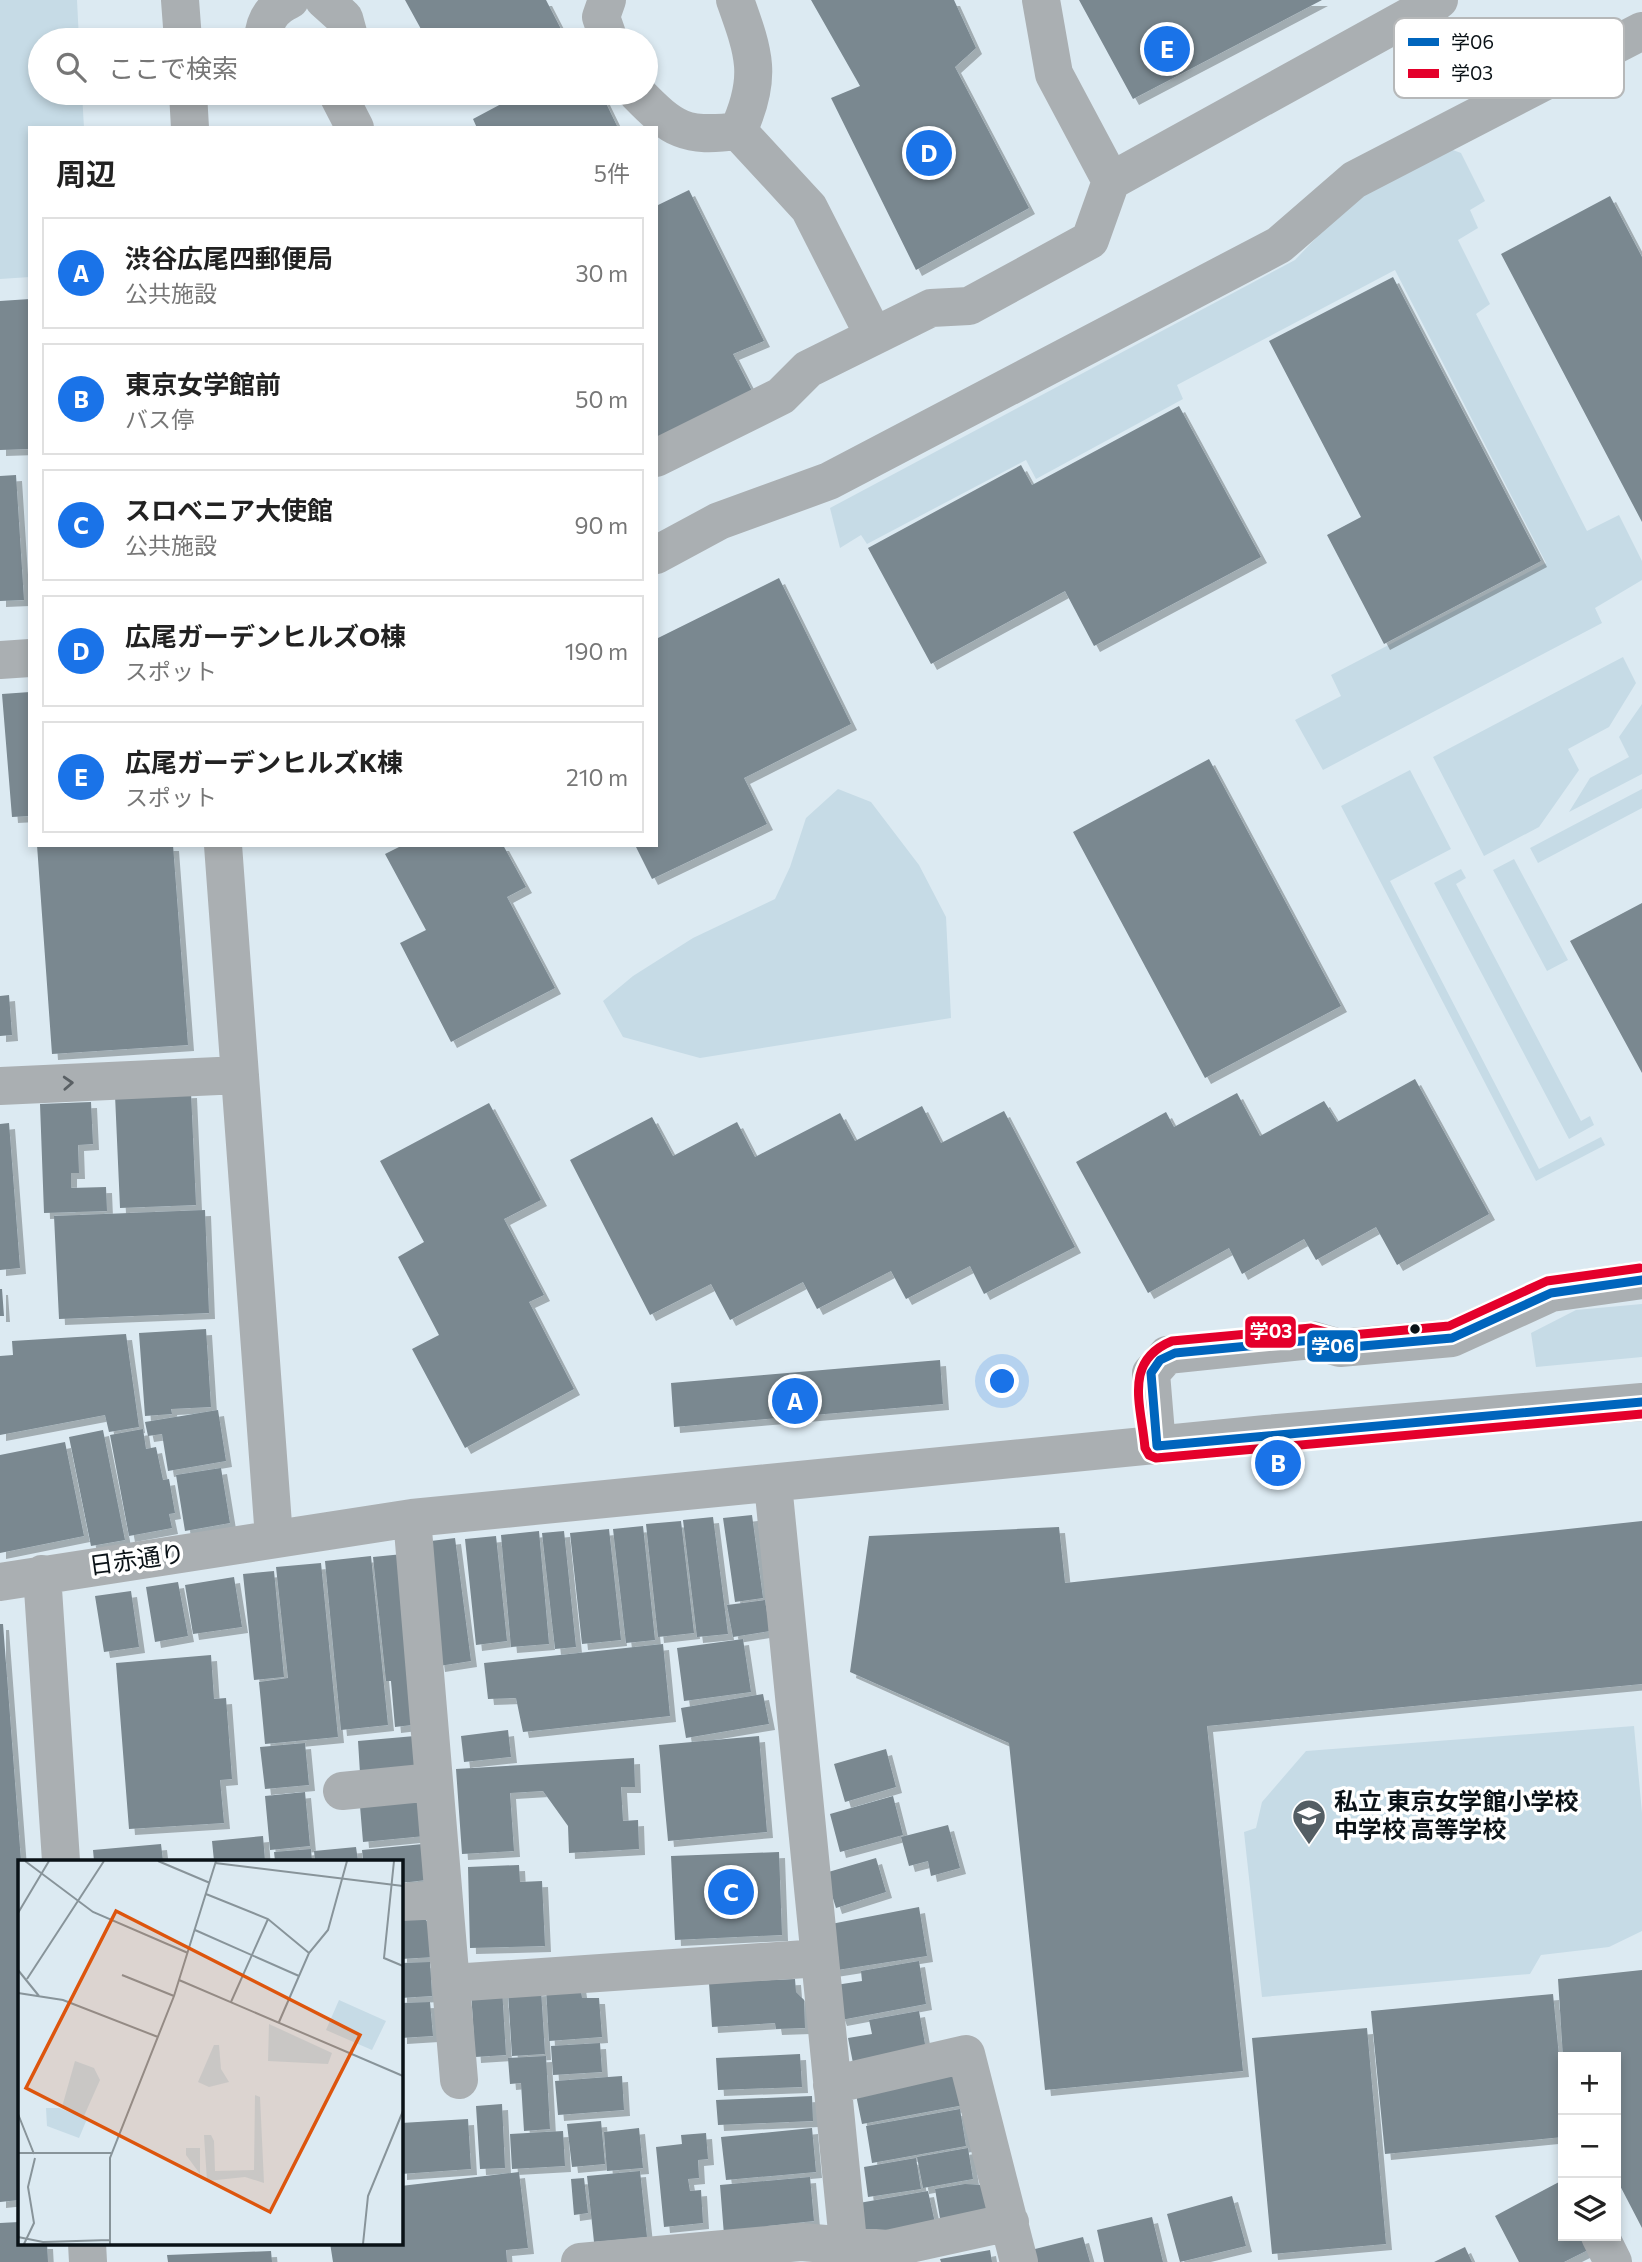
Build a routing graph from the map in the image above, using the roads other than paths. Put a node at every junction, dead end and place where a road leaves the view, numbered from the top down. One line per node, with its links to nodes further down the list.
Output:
1 (180, 0): 10 (street)
2 (290, 0): 11 (street)
3 (324, 0): 12 (street)
4 (607, 0): 13 (street)
5 (735, 0): 22 (street)
6 (1041, 0): 23 (street)
7 (1439, 0): 8 (street)
8 (1406, 18)
9 (1394, 25): 23 (street)
10 (182, 28)
11 (264, 28)
12 (356, 28)
13 (605, 28)
14 (1642, 32): 15 (street)
15 (1624, 41)
16 (1514, 98): 26 (street)
17 (189, 105): 20 (street)
18 (343, 105): 21 (street)
19 (649, 105): 22 (street)
20 (190, 126)
21 (354, 126)
22 (738, 131): 24 (street)
23 (1111, 181): 24 (street)
24 (874, 336): 25 (street)
25 (658, 457)
26 (658, 554)
27 (28, 658): 28 (street)
28 (0, 660)
29 (223, 847): 30 (street)
30 (240, 1075): 31 (street, one-way to 30); 37 (street)
31 (0, 1086)
32 (1642, 1280): 34 (street)
33 (1642, 1402): 34 (street, 日赤通り)
34 (1157, 1446): 35 (street, 日赤通り)
35 (773, 1484): 36 (street, 日赤通り); 45 (street)
36 (412, 1518): 37 (street, 日赤通り); 40 (street)
37 (274, 1538): 38 (street, 日赤通り)
38 (41, 1574): 39 (street, 日赤通り); 42 (street)
39 (0, 1582)
40 (433, 1782): 41 (street); 43 (street)
41 (342, 1791)
42 (61, 1860)
43 (444, 1900): 44 (street); 46 (street)
44 (402, 1902)
45 (820, 1958): 46 (street); 48 (street)
46 (452, 1983): 47 (street)
47 (458, 2080)
48 (832, 2085): 49 (street); 52 (street)
49 (1010, 2222): 52 (street); 55 (street)
50 (1602, 2241): 56 (street)
51 (87, 2244): 53 (street)
52 (849, 2255): 54 (street)
53 (88, 2262)
54 (580, 2262)
55 (1019, 2262)
56 (1613, 2262)

